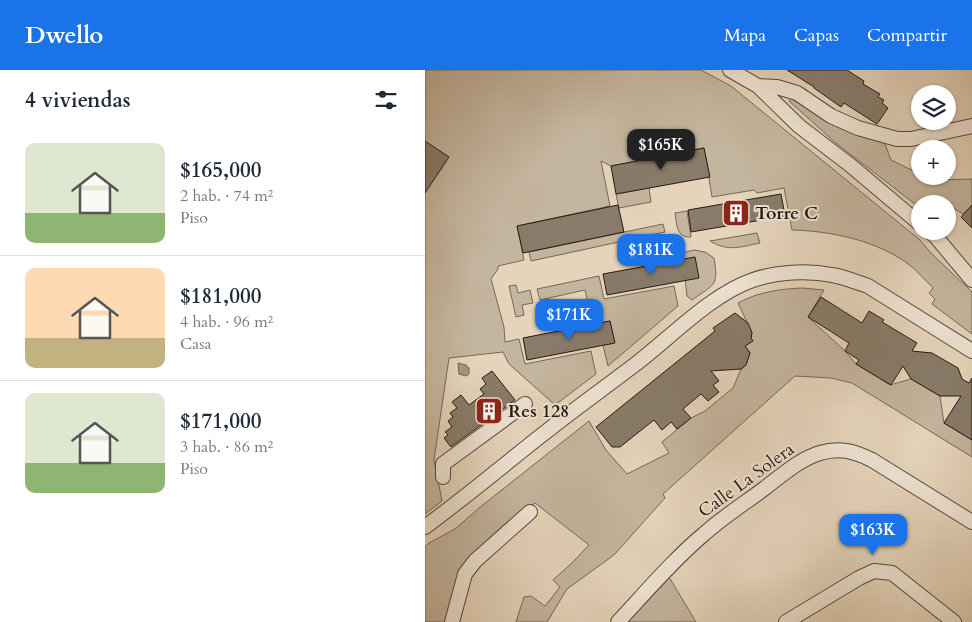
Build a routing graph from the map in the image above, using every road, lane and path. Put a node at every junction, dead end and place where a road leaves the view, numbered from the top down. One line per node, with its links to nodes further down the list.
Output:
1 (730, 70): 2 (street)
2 (758, 86): 3 (street); 4 (street)
3 (972, 126)
4 (911, 216)
5 (939, 240): 6 (street)
6 (972, 280)
7 (972, 351): 12 (street)
8 (525, 404): 9 (street)
9 (443, 477)
10 (530, 512): 13 (street)
11 (972, 522): 14 (street, Calle La Solera)
12 (425, 527)
13 (451, 622)
14 (618, 622)
15 (787, 622): 16 (street)
16 (954, 622)

